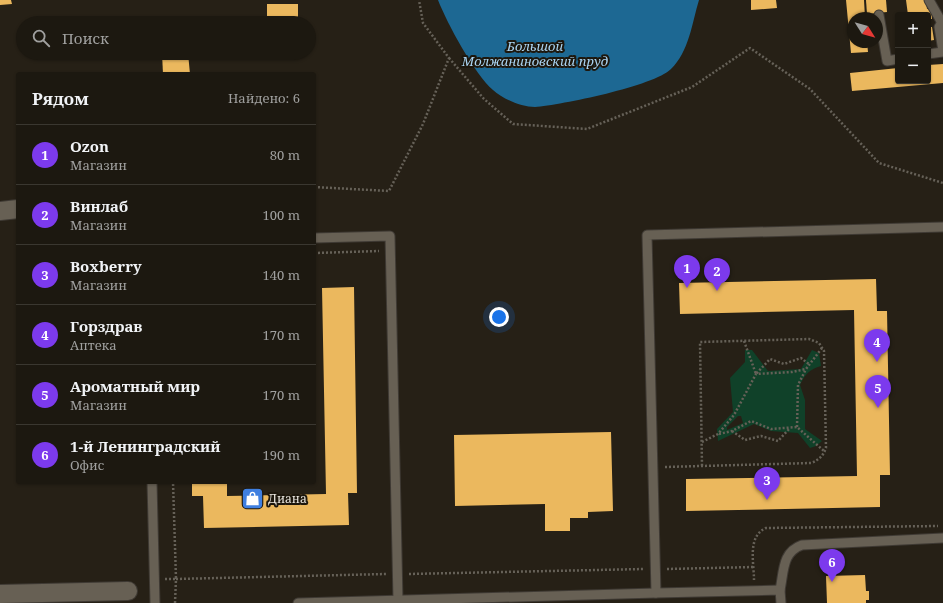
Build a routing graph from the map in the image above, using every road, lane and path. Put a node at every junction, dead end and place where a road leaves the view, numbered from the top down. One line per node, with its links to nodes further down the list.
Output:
1 (420, 0): 7 (path)
2 (929, 0): 3 (lane)
3 (942, 22): 5 (lane)
4 (883, 38): 8 (lane)
5 (943, 52): 6 (lane)
6 (931, 54)
7 (449, 58): 9 (path); 10 (path)
8 (895, 60)
9 (943, 183)
10 (316, 187)
11 (16, 210): 12 (street)
12 (0, 211)
13 (943, 227): 29 (lane)
14 (316, 238): 15 (lane)
15 (390, 251): 16 (path); 35 (lane)
16 (316, 253)
17 (744, 341): 18 (path); 21 (path); 26 (path)
18 (822, 347): 19 (path); 27 (path)
19 (810, 365): 20 (path); 21 (path)
20 (806, 369): 21 (path); 22 (path)
21 (756, 374): 25 (path)
22 (797, 427): 23 (path); 27 (path)
23 (791, 428): 24 (path); 24 (path)
24 (732, 431): 25 (path)
25 (718, 434): 26 (path)
26 (702, 442): 28 (path)
27 (825, 451): 28 (path)
28 (702, 466): 29 (path)
29 (653, 467): 34 (lane)
30 (152, 484): 42 (lane)
31 (174, 484): 36 (path)
32 (943, 538): 37 (lane)
33 (754, 567): 34 (path)
34 (656, 569): 35 (path); 39 (lane)
35 (398, 574): 36 (path); 41 (lane)
36 (176, 579): 43 (path)
37 (780, 590): 39 (lane); 45 (lane)
38 (128, 591): 40 (street)
39 (656, 593): 41 (lane)
40 (0, 594)
41 (398, 600): 44 (lane)
42 (155, 603)
43 (175, 603)
44 (298, 603)
45 (781, 603)

